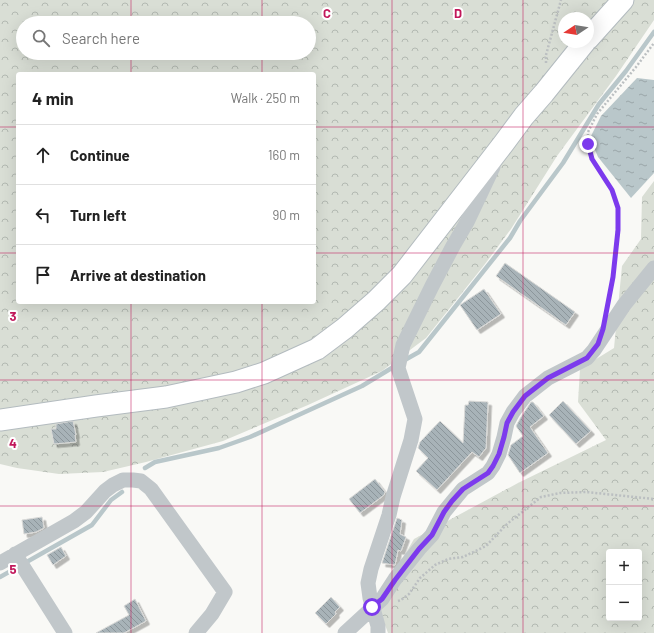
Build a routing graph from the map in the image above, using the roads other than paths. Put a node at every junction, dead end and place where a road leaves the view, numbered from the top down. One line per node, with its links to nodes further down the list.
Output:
1 (623, 0): 2 (street)
2 (594, 32)
3 (580, 48): 4 (street)
4 (504, 143): 6 (street); 9 (street)
5 (654, 268): 9 (street)
6 (0, 420)
7 (15, 554): 8 (street); 10 (street); 11 (street)
8 (0, 563)
9 (377, 603): 12 (street); 13 (street)
10 (65, 633)
11 (196, 633)
12 (345, 633)
13 (378, 633)

